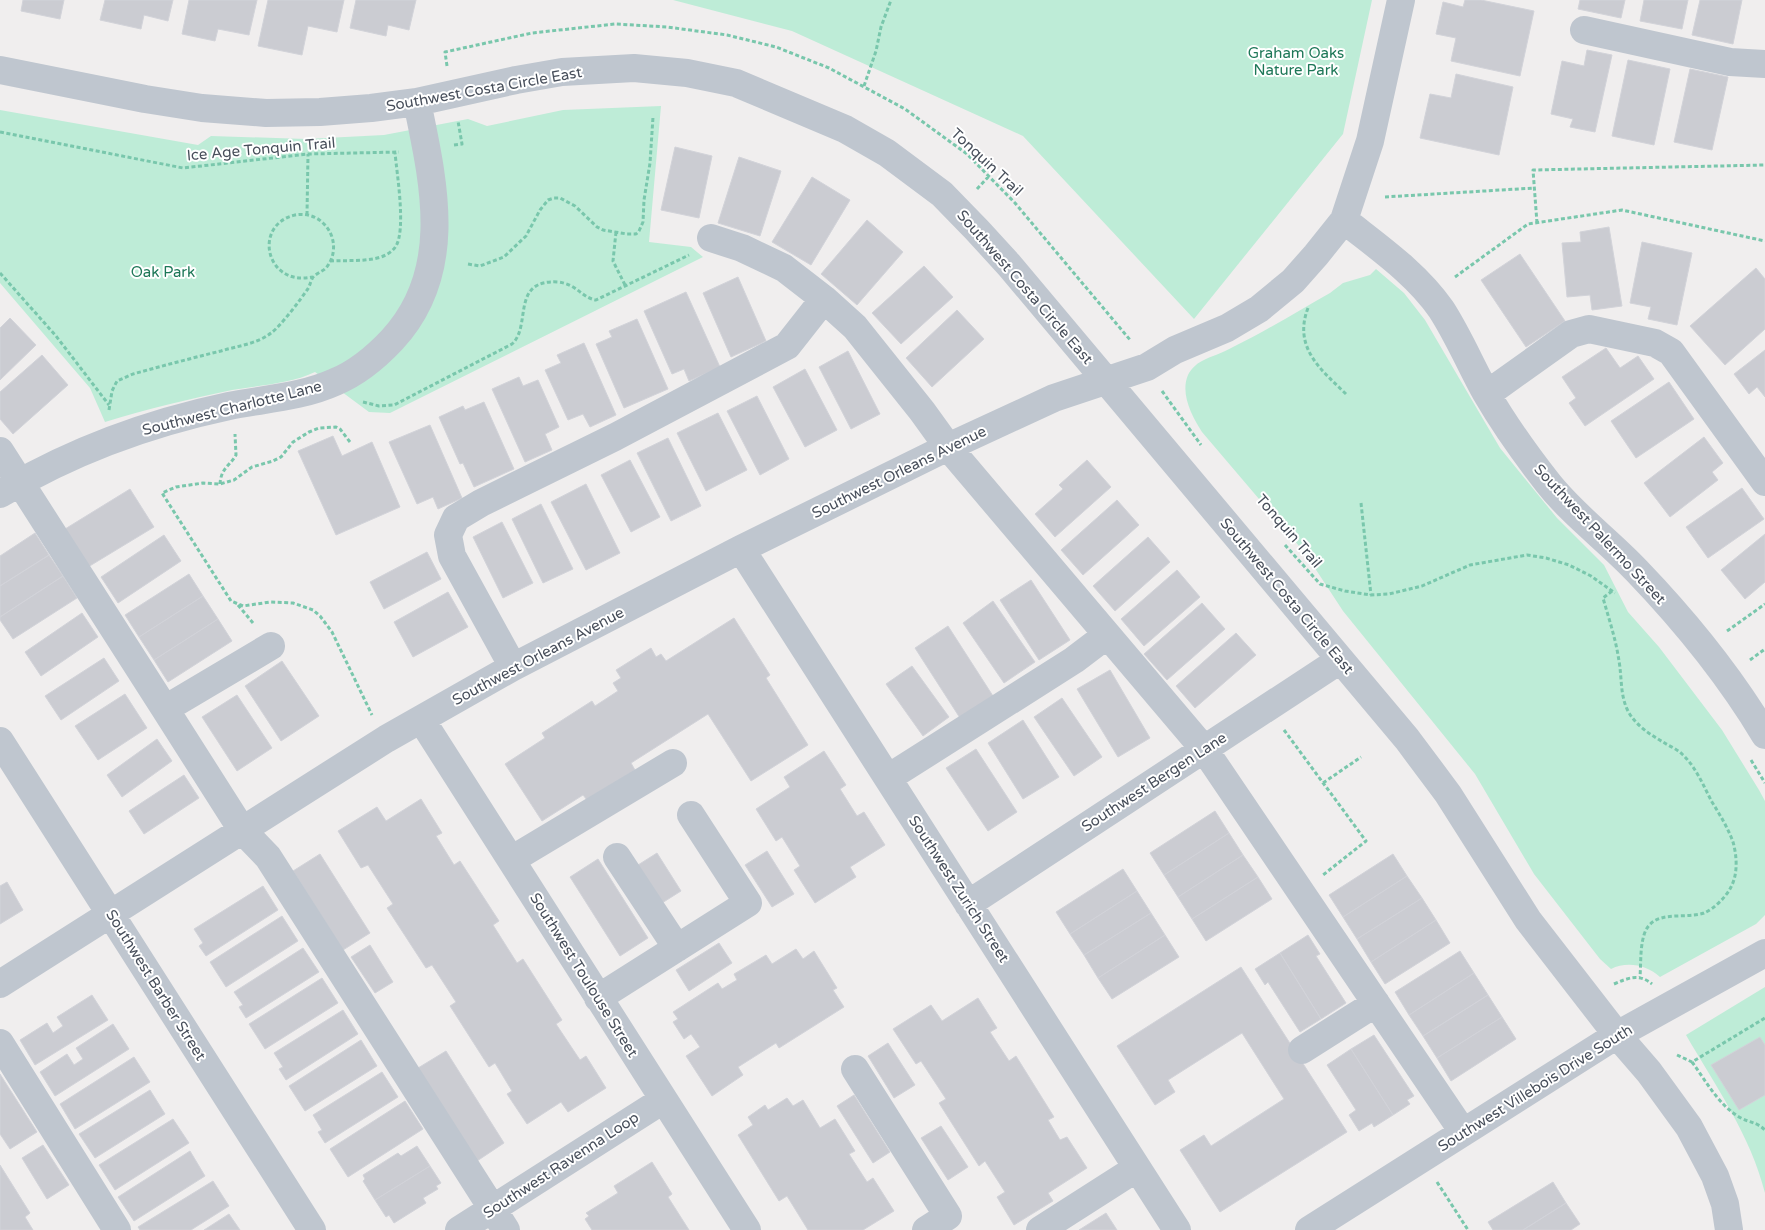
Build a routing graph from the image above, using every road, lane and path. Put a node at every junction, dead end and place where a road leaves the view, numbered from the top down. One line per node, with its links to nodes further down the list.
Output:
1 (891, 0): 29 (path, Tonquin Trail)
2 (1401, 0): 16 (street)
3 (1584, 30): 4 (street)
4 (1765, 64)
5 (0, 70): 6 (street, Southwest Costa Circle East)
6 (417, 102): 30 (street, Southwest Costa Circle East); 31 (street, Southwest Charlotte Lane)
7 (653, 116): 18 (path)
8 (0, 132): 11 (path, Ice Age Tonquin Trail)
9 (402, 152): 10 (path, Ice Age Tonquin Trail)
10 (395, 153): 11 (path, Ice Age Tonquin Trail); 21 (path)
11 (308, 154): 15 (path)
12 (1765, 165): 13 (path)
13 (1534, 188): 14 (path); 17 (path)
14 (1385, 197)
15 (307, 215): 21 (path); 24 (path)
16 (1344, 220): 30 (street, Southwest Orleans Avenue); 34 (street, Southwest Palermo Street)
17 (1536, 223): 20 (path); 25 (path)
18 (616, 232): 22 (path); 26 (path)
19 (711, 238): 26 (path); 27 (street)
20 (1765, 241)
21 (330, 261): 24 (path)
22 (468, 264)
23 (0, 273): 35 (path)
24 (312, 277): 35 (path)
25 (1455, 277)
26 (625, 286): 31 (path)
27 (824, 299): 39 (street); 54 (street)
28 (1310, 306): 33 (path)
29 (1134, 346)
30 (1105, 381): 39 (street, Southwest Orleans Avenue); 53 (street, Southwest Costa Circle East)
31 (334, 383): 36 (street, Southwest Charlotte Lane)
32 (1162, 390): 40 (path)
33 (1346, 394)
34 (1487, 394): 42 (street); 52 (street, Southwest Palermo Street)
35 (109, 405): 37 (path)
36 (228, 406): 37 (street, Southwest Charlotte Lane); 43 (path)
37 (116, 438): 44 (street, Southwest Charlotte Lane)
38 (350, 442): 43 (path)
39 (948, 448): 47 (street, Southwest Orleans Avenue); 50 (street)
40 (1204, 448)
41 (0, 451): 44 (street)
42 (1763, 473)
43 (220, 484): 55 (path)
44 (10, 488): 57 (street)
45 (1361, 503): 48 (path)
46 (1281, 540): 48 (path, Tonquin Trail)
47 (741, 549): 54 (street, Southwest Orleans Avenue); 64 (street, Southwest Zurich Street)
48 (1371, 595): 75 (path, Tonquin Trail)
49 (1765, 604): 52 (path)
50 (1107, 635): 61 (street); 64 (street)
51 (271, 646): 57 (street)
52 (1704, 647): 59 (street, Southwest Palermo Street)
53 (1340, 660): 56 (street, Southwest Bergen Lane); 82 (street, Southwest Costa Circle East)
54 (513, 668): 58 (street, Southwest Orleans Avenue)
55 (366, 703)
56 (1268, 707): 61 (street, Southwest Bergen Lane); 65 (path)
57 (165, 709): 67 (street)
58 (421, 719): 67 (street, Southwest Orleans Avenue); 69 (street, Southwest Toulouse Street)
59 (1765, 735)
60 (0, 741): 72 (street, Southwest Barber Street)
61 (1204, 749): 70 (street); 71 (street, Southwest Bergen Lane)
62 (1361, 757): 65 (path)
63 (673, 763): 69 (street)
64 (888, 778): 71 (street, Southwest Zurich Street)
65 (1323, 783): 70 (path)
66 (691, 814): 73 (street)
67 (242, 830): 72 (street, Southwest Orleans Avenue); 93 (street)
68 (617, 857): 73 (street)
69 (511, 860): 79 (street, Southwest Toulouse Street)
70 (1301, 892): 80 (street)
71 (968, 904): 92 (street, Southwest Zurich Street)
72 (111, 915): 76 (street, Southwest Orleans Avenue); 95 (street, Southwest Barber Street)
73 (677, 948): 79 (street)
74 (1765, 953): 82 (street, Southwest Villebois Drive South)
75 (1640, 977): 77 (path); 78 (path)
76 (0, 984)
77 (1614, 984)
78 (1653, 985)
79 (598, 998): 88 (street, Southwest Toulouse Street)
80 (1376, 1003): 84 (street); 90 (street)
81 (1765, 1018): 86 (path)
82 (1617, 1035): 90 (street, Southwest Villebois Drive South); 103 (street, Southwest Costa Circle East)
83 (0, 1044): 94 (street)
84 (1302, 1050)
85 (1677, 1055): 86 (path)
86 (1692, 1062): 89 (path)
87 (855, 1069): 98 (street)
88 (663, 1100): 93 (street, Southwest Ravenna Loop); 97 (street, Southwest Toulouse Street)
89 (1765, 1130)
90 (1463, 1132): 91 (street, Southwest Villebois Drive South)
91 (1422, 1159): 101 (street, Southwest Villebois Drive South); 102 (path)
92 (1137, 1168): 99 (street); 100 (street, Southwest Zurich Street)
93 (500, 1219): 96 (street, Southwest Ravenna Loop)
94 (117, 1230)
95 (312, 1230)
96 (459, 1230)
97 (747, 1230)
98 (926, 1230)
99 (1040, 1230)
100 (1177, 1230)
101 (1310, 1230)
102 (1468, 1230)
103 (1729, 1230)

